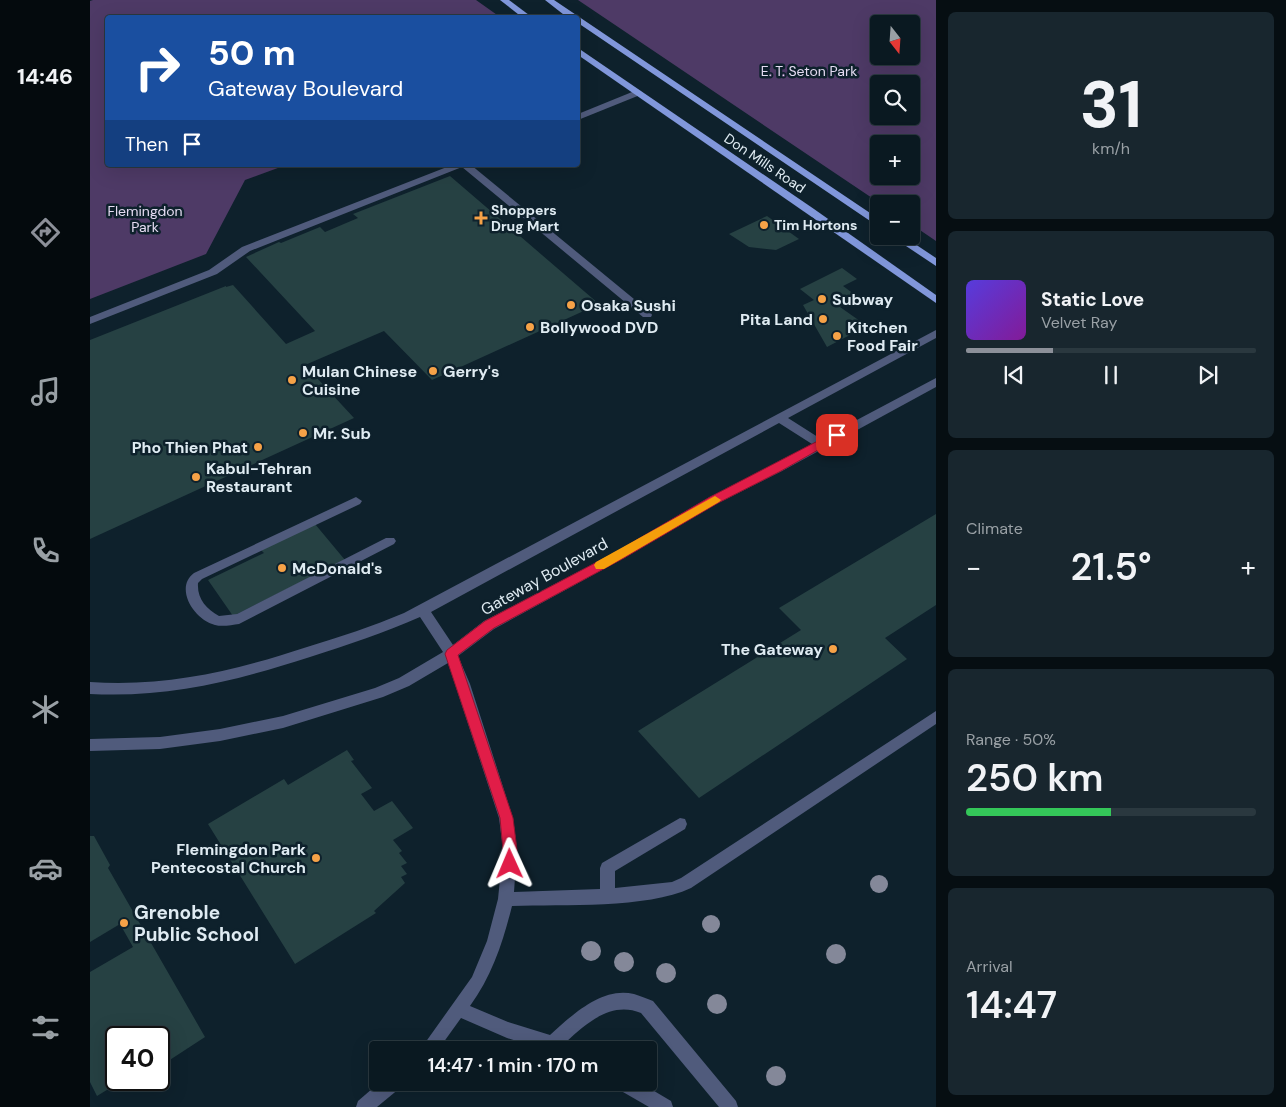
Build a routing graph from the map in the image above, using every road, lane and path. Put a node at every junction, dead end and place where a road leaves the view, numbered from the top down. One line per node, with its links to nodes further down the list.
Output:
1 (504, 0): 3 (main road)
2 (549, 0): 4 (main road)
3 (525, 15)
4 (570, 15)
5 (580, 21): 11 (main road, Don Mills Road)
6 (580, 52): 7 (main road, Don Mills Road)
7 (637, 93): 8 (street); 14 (main road, Don Mills Road)
8 (580, 116)
9 (455, 167): 16 (street)
10 (467, 167): 15 (street)
11 (870, 218)
12 (909, 245): 13 (main road)
13 (936, 263)
14 (936, 300)
15 (647, 315)
16 (90, 321)
17 (936, 333): 19 (street, Gateway Boulevard)
18 (936, 382): 20 (street, Gateway Boulevard)
19 (779, 417): 20 (street); 23 (street, Gateway Boulevard)
20 (820, 444): 24 (street, Gateway Boulevard)
21 (356, 501): 22 (street)
22 (390, 542)
23 (423, 610): 24 (street); 25 (street, Gateway Boulevard)
24 (452, 654): 27 (street, Gateway Boulevard); 30 (street)
25 (90, 688)
26 (936, 717): 29 (street)
27 (90, 745)
28 (680, 824): 29 (street)
29 (608, 896): 30 (street)
30 (506, 899): 31 (street)
31 (459, 1010): 32 (street); 33 (street)
32 (435, 1041)
33 (540, 1041)
34 (562, 1041): 39 (street)
35 (383, 1091): 37 (street)
36 (637, 1091): 38 (street)
37 (364, 1107)
38 (665, 1107)
39 (730, 1107)

